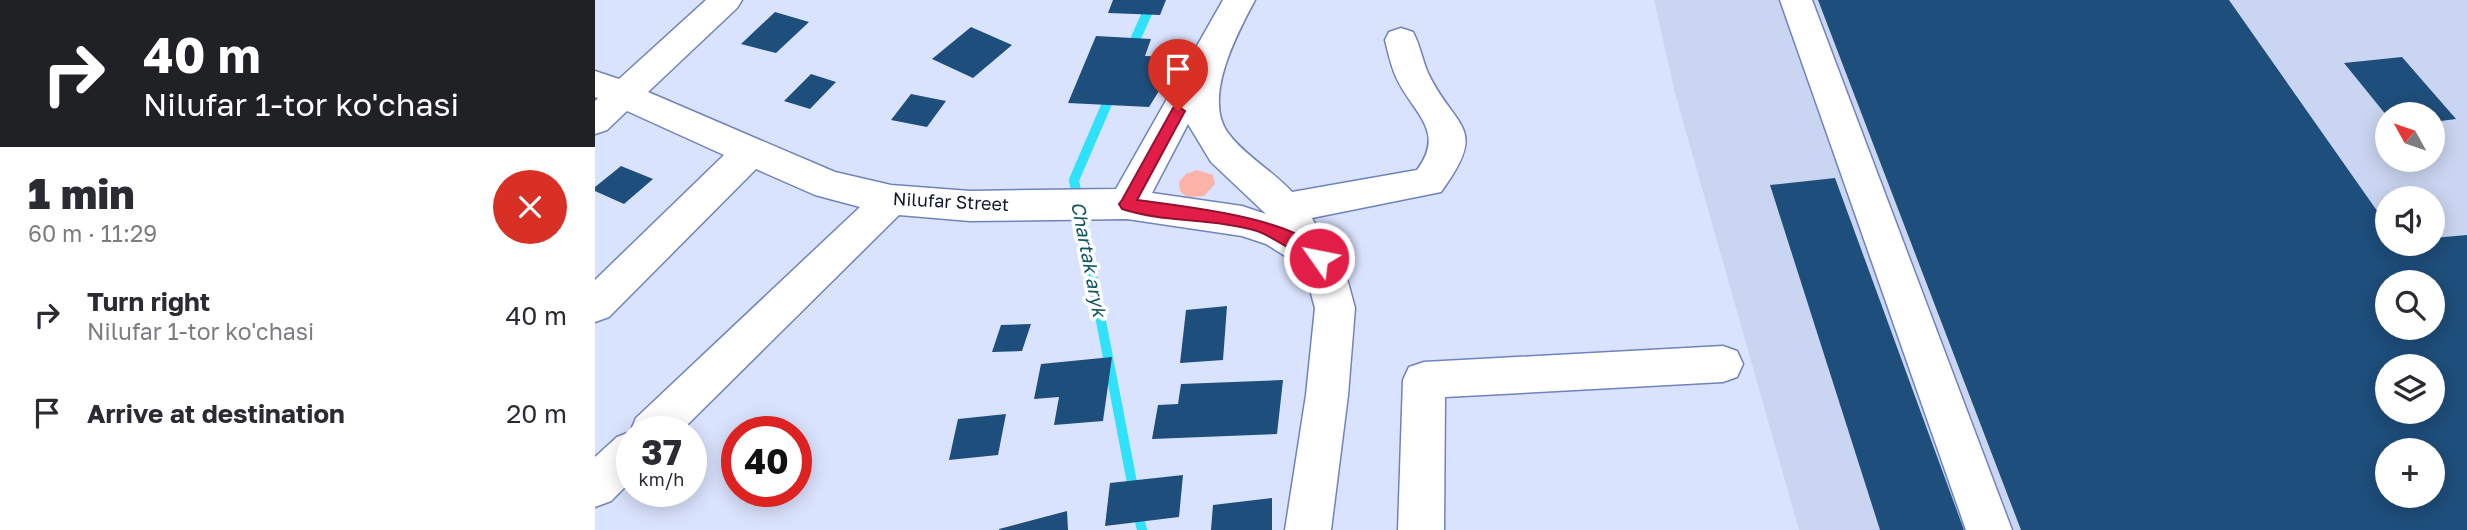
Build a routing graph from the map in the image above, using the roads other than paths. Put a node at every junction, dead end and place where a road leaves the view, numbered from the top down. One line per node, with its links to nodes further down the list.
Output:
1 (726, 0): 6 (street)
2 (1239, 0): 5 (street)
3 (1796, 0): 20 (street)
4 (1401, 40): 11 (street)
5 (1216, 41): 10 (street); 11 (street)
6 (609, 90): 7 (street); 8 (street, Nilufar Street)
7 (595, 121)
8 (750, 152): 9 (street, Nilufar Street); 13 (street)
9 (891, 200): 10 (street, Nilufar Street); 15 (street)
10 (1127, 204): 12 (street, Nilufar Street)
11 (1284, 208): 12 (street)
12 (1319, 258): 18 (street)
13 (595, 305)
14 (1723, 364): 19 (street)
15 (668, 416)
16 (616, 466): 17 (street)
17 (595, 486)
18 (1308, 530)
19 (1422, 530)
20 (1989, 530)

